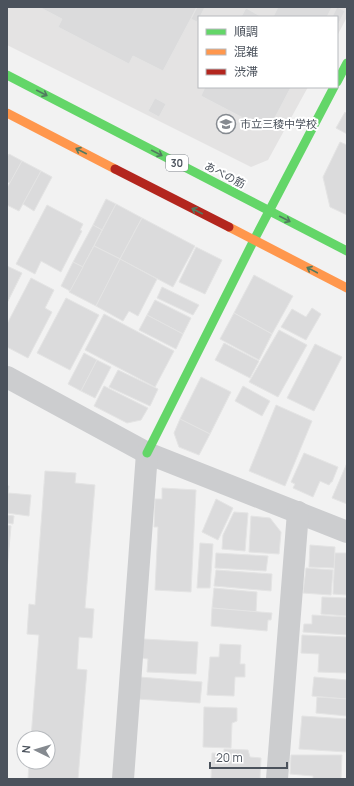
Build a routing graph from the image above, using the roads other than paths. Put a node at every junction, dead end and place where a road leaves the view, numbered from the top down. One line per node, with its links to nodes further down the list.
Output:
1 (347, 64): 3 (main road)
2 (7, 75): 6 (main road, あべの筋 / 30, one-way to 6)
3 (338, 80)
4 (333, 88): 6 (main road)
5 (7, 113): 7 (main road, one-way to 5)
6 (269, 211): 7 (main road); 8 (main road, あべの筋 / 30, one-way to 8)
7 (254, 240): 9 (main road, one-way to 7); 11 (main road)
8 (347, 251)
9 (347, 288)
10 (7, 378): 11 (street)
11 (147, 454): 12 (street); 14 (street)
12 (298, 512): 13 (street); 15 (street)
13 (347, 532)
14 (123, 779)
15 (277, 779)

